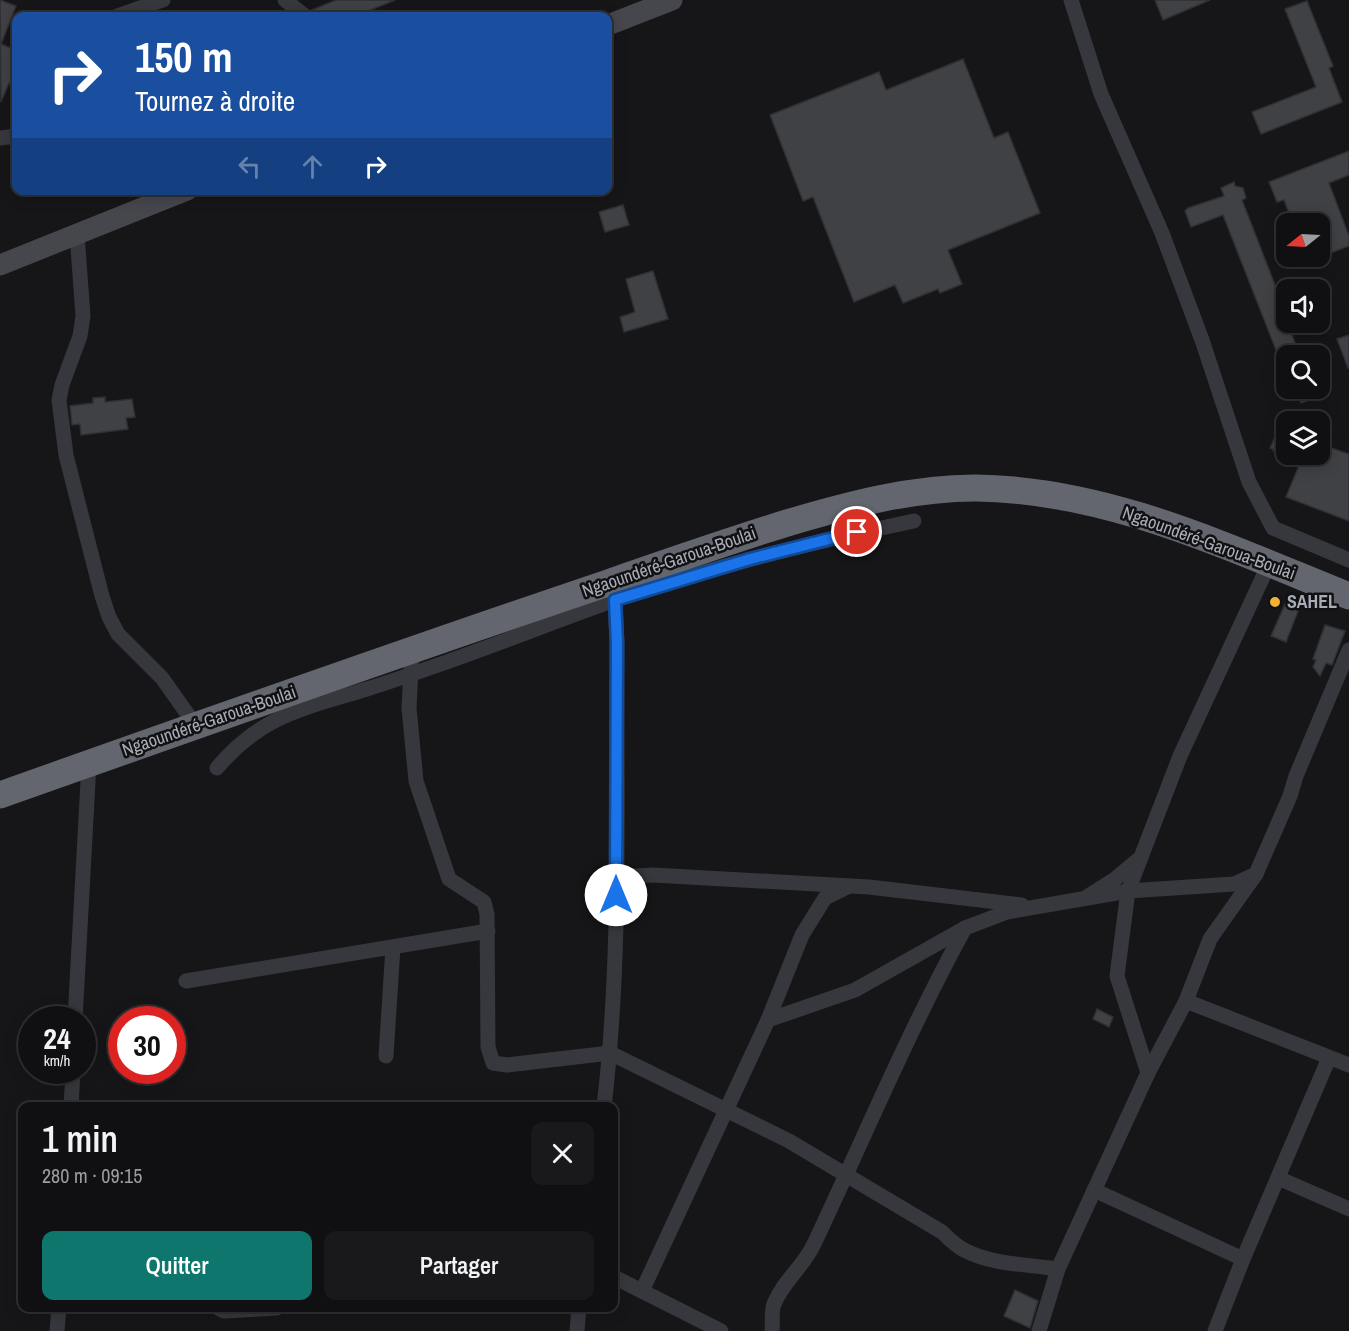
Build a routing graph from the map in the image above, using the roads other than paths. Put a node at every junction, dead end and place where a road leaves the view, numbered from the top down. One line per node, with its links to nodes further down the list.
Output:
1 (163, 0): 5 (street)
2 (285, 0): 6 (street)
3 (672, 0): 7 (street)
4 (1071, 0): 12 (street)
5 (128, 12)
6 (300, 12)
7 (612, 23)
8 (174, 195): 9 (street)
9 (77, 234): 10 (street); 20 (street)
10 (0, 265)
11 (914, 521): 15 (street)
12 (1349, 560)
13 (1269, 564): 14 (highway, Ngaoundéré-Garoua-Boulai); 16 (highway, Ngaoundéré-Garoua-Boulai); 24 (street)
14 (1349, 596)
15 (615, 600): 17 (street); 26 (street)
16 (532, 608): 17 (street); 19 (highway, Ngaoundéré-Garoua-Boulai)
17 (556, 623): 19 (street)
18 (1349, 650): 25 (street)
19 (411, 662): 20 (highway, Ngaoundéré-Garoua-Boulai); 22 (street); 32 (street)
20 (196, 726): 21 (highway, Ngaoundéré-Garoua-Boulai)
21 (89, 763): 23 (highway, Ngaoundéré-Garoua-Boulai); 36 (street)
22 (217, 768)
23 (0, 795)
24 (1140, 858): 28 (street); 29 (street)
25 (1256, 874): 28 (street); 35 (street)
26 (616, 877): 27 (street); 38 (street)
27 (849, 886): 30 (street); 37 (street)
28 (1128, 891): 29 (street); 42 (street)
29 (1080, 900): 30 (street)
30 (1040, 907): 31 (street)
31 (965, 928): 37 (street); 47 (street)
32 (488, 931): 33 (street); 38 (street)
33 (393, 947): 34 (street); 39 (street)
34 (186, 981)
35 (1186, 1001): 40 (street); 42 (street)
36 (76, 1006)
37 (768, 1020): 46 (street)
38 (610, 1053): 45 (street); 46 (street)
39 (386, 1056)
40 (1329, 1058): 41 (street); 48 (street)
41 (1349, 1065)
42 (1148, 1072): 49 (street)
43 (72, 1084): 44 (street)
44 (71, 1102)
45 (605, 1102)
46 (726, 1110): 47 (street); 54 (street)
47 (847, 1174): 52 (street); 60 (street)
48 (1278, 1178): 50 (street); 51 (street)
49 (1094, 1190): 51 (street); 52 (street)
50 (1349, 1209)
51 (1243, 1259): 62 (street)
52 (1058, 1269): 61 (street)
53 (618, 1279): 54 (street)
54 (642, 1291): 59 (street)
55 (59, 1312): 57 (street)
56 (579, 1312): 58 (street)
57 (57, 1331)
58 (577, 1331)
59 (721, 1331)
60 (772, 1331)
61 (1039, 1331)
62 (1215, 1331)

